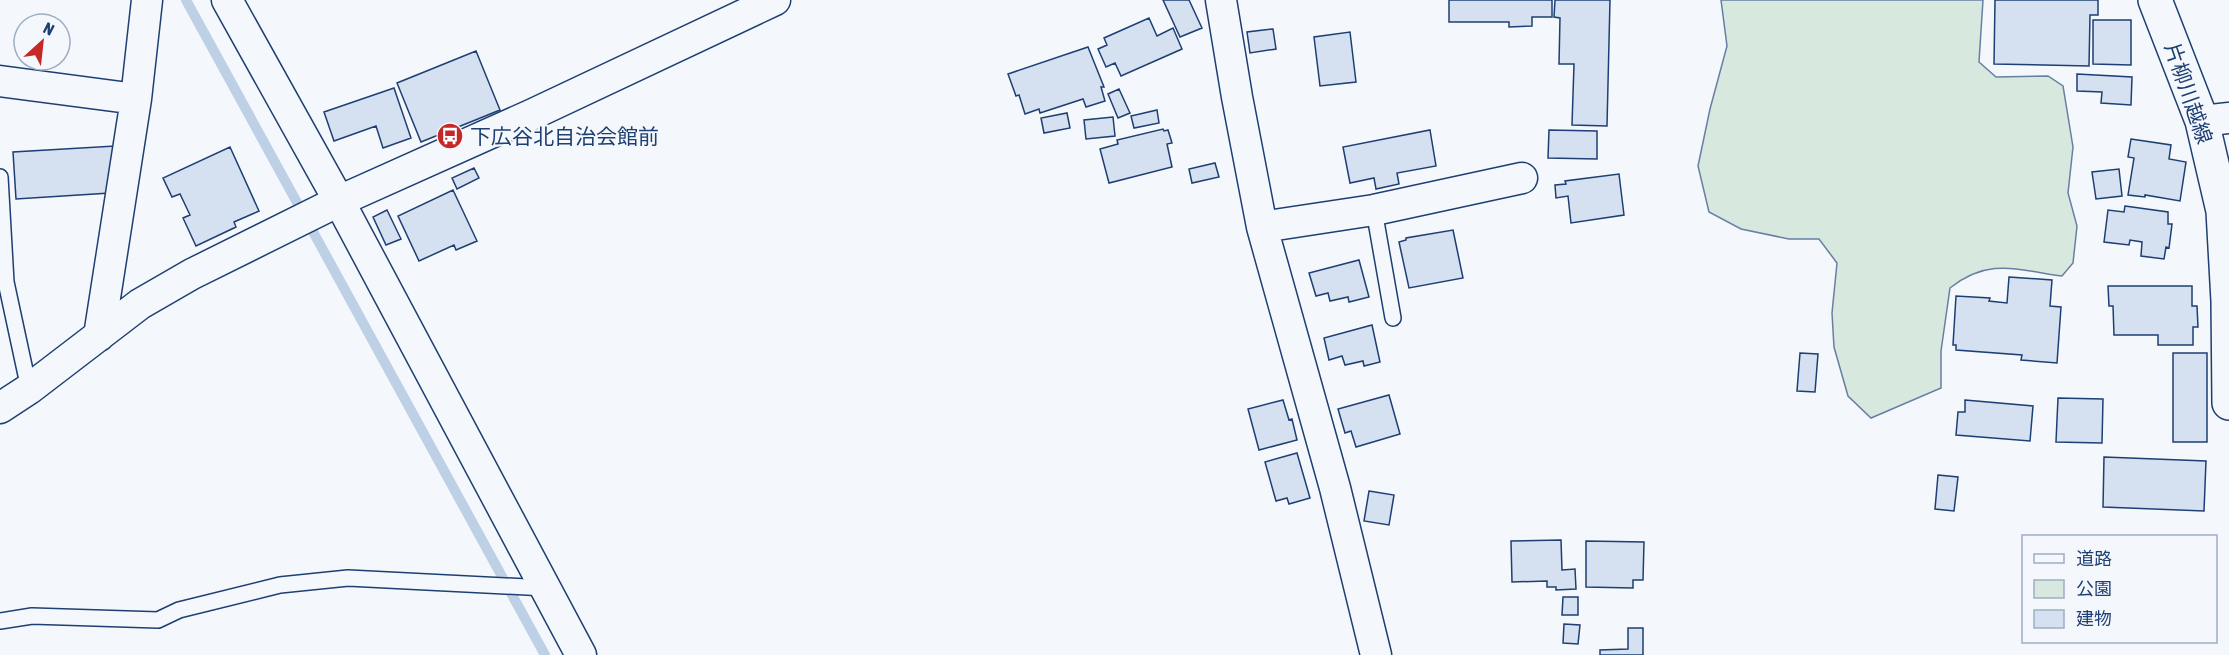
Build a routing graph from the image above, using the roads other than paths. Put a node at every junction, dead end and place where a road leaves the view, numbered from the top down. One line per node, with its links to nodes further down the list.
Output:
1 (147, 0): 7 (street)
2 (227, 0): 11 (street)
3 (775, 0): 11 (street)
4 (1221, 0): 13 (street)
5 (2155, 0): 8 (main road, 片柳川越線)
6 (0, 81): 7 (street)
7 (136, 99): 16 (street)
8 (2215, 119): 15 (main road, 片柳川越線)
9 (0, 177): 17 (lane)
10 (1522, 178): 12 (street)
11 (339, 201): 16 (street); 20 (street)
12 (1374, 210): 13 (street); 14 (lane)
13 (1262, 227): 23 (street)
14 (1393, 318)
15 (2229, 335): 18 (main road, 片柳川越線)
16 (99, 336): 17 (street)
17 (29, 389): 19 (street)
18 (2229, 403)
19 (0, 408)
20 (546, 588): 21 (lane); 22 (street)
21 (0, 621)
22 (581, 655)
23 (1376, 655)

